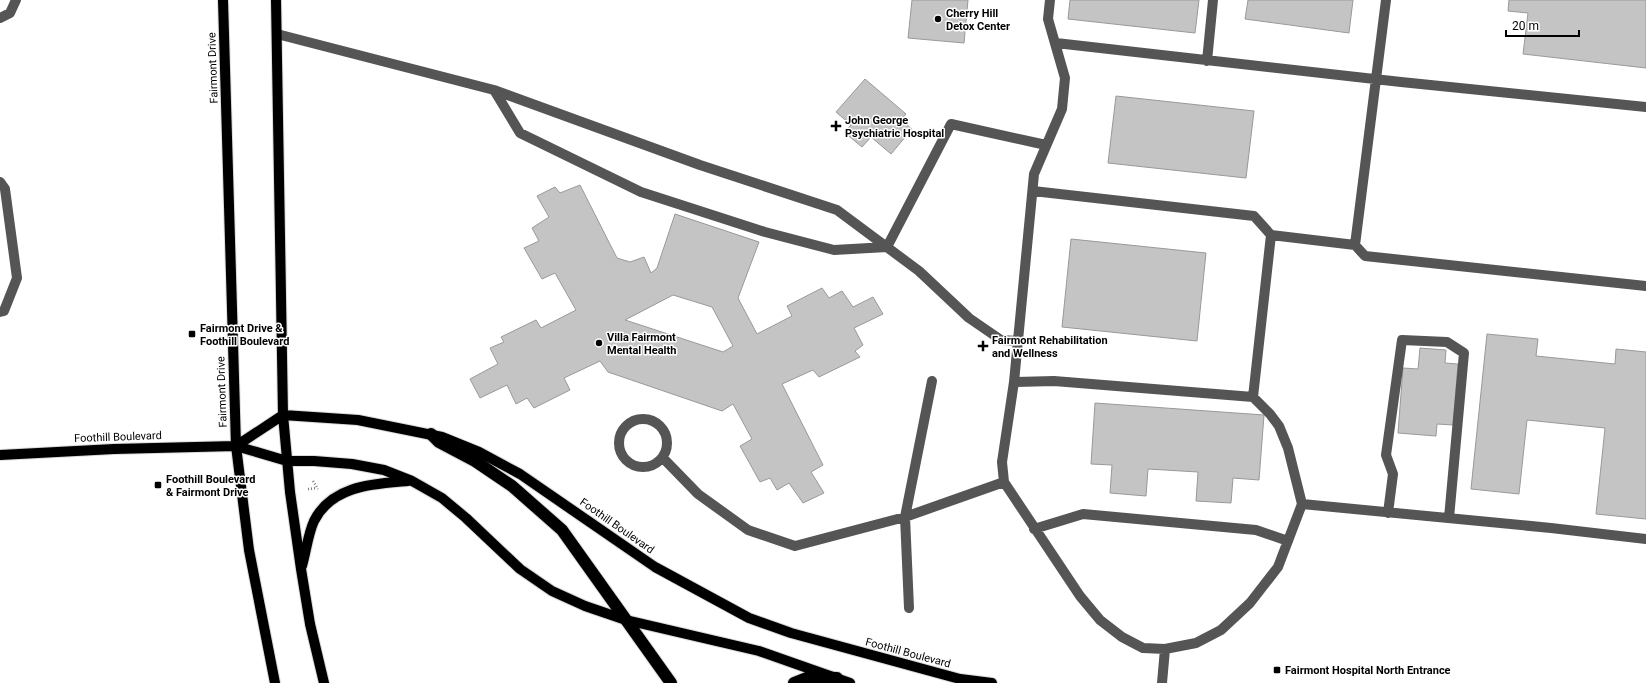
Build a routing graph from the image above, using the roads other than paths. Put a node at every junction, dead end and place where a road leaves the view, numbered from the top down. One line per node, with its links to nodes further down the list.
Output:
1 (16, 0): 7 (lane)
2 (223, 0): 28 (main road, Fairmont Drive)
3 (276, 0): 8 (main road)
4 (1050, 0): 9 (lane)
5 (1213, 0): 10 (lane)
6 (1386, 0): 11 (lane)
7 (0, 18)
8 (277, 34): 12 (lane); 26 (main road)
9 (1056, 43): 10 (lane); 14 (lane)
10 (1207, 61): 11 (lane)
11 (1376, 80): 13 (lane); 18 (lane)
12 (494, 90): 19 (lane); 19 (lane)
13 (1646, 107)
14 (1046, 145): 16 (lane); 19 (lane)
15 (0, 182): 21 (lane)
16 (1033, 191): 17 (lane); 22 (lane)
17 (1270, 235): 18 (lane); 25 (lane)
18 (1355, 245): 20 (lane)
19 (887, 247): 22 (lane)
20 (1646, 286)
21 (0, 312)
22 (1017, 341): 24 (lane)
23 (932, 381): 36 (lane)
24 (1014, 382): 25 (lane); 33 (lane)
25 (1253, 397): 34 (lane)
26 (283, 415): 27 (main road, Foothill Boulevard); 28 (main road); 31 (main road)
27 (431, 434): 43 (highway); 51 (main road, Foothill Boulevard)
28 (236, 446): 29 (main road, Foothill Boulevard); 31 (main road, Foothill Boulevard); 46 (main road, Fairmont Drive)
29 (0, 455)
30 (663, 458): 30 (lane); 36 (lane)
31 (287, 461): 32 (main road, Foothill Boulevard); 41 (main road)
32 (412, 481): 41 (main road); 43 (main road, Foothill Boulevard)
33 (1004, 482): 36 (lane); 38 (lane)
34 (1302, 504): 35 (lane); 40 (lane)
35 (1388, 512): 37 (lane); 37 (lane)
36 (905, 517): 42 (lane)
37 (1449, 518): 39 (lane)
38 (1034, 529): 40 (lane); 44 (lane)
39 (1646, 539)
40 (1288, 541): 44 (lane)
41 (301, 569): 47 (main road)
42 (909, 608)
43 (626, 620): 45 (main road, Foothill Boulevard); 48 (highway)
44 (1166, 649): 52 (lane)
45 (837, 678): 49 (highway); 50 (main road, Foothill Boulevard)
46 (275, 683)
47 (324, 683)
48 (671, 683)
49 (794, 683)
50 (850, 683)
51 (992, 683)
52 (1162, 683)

